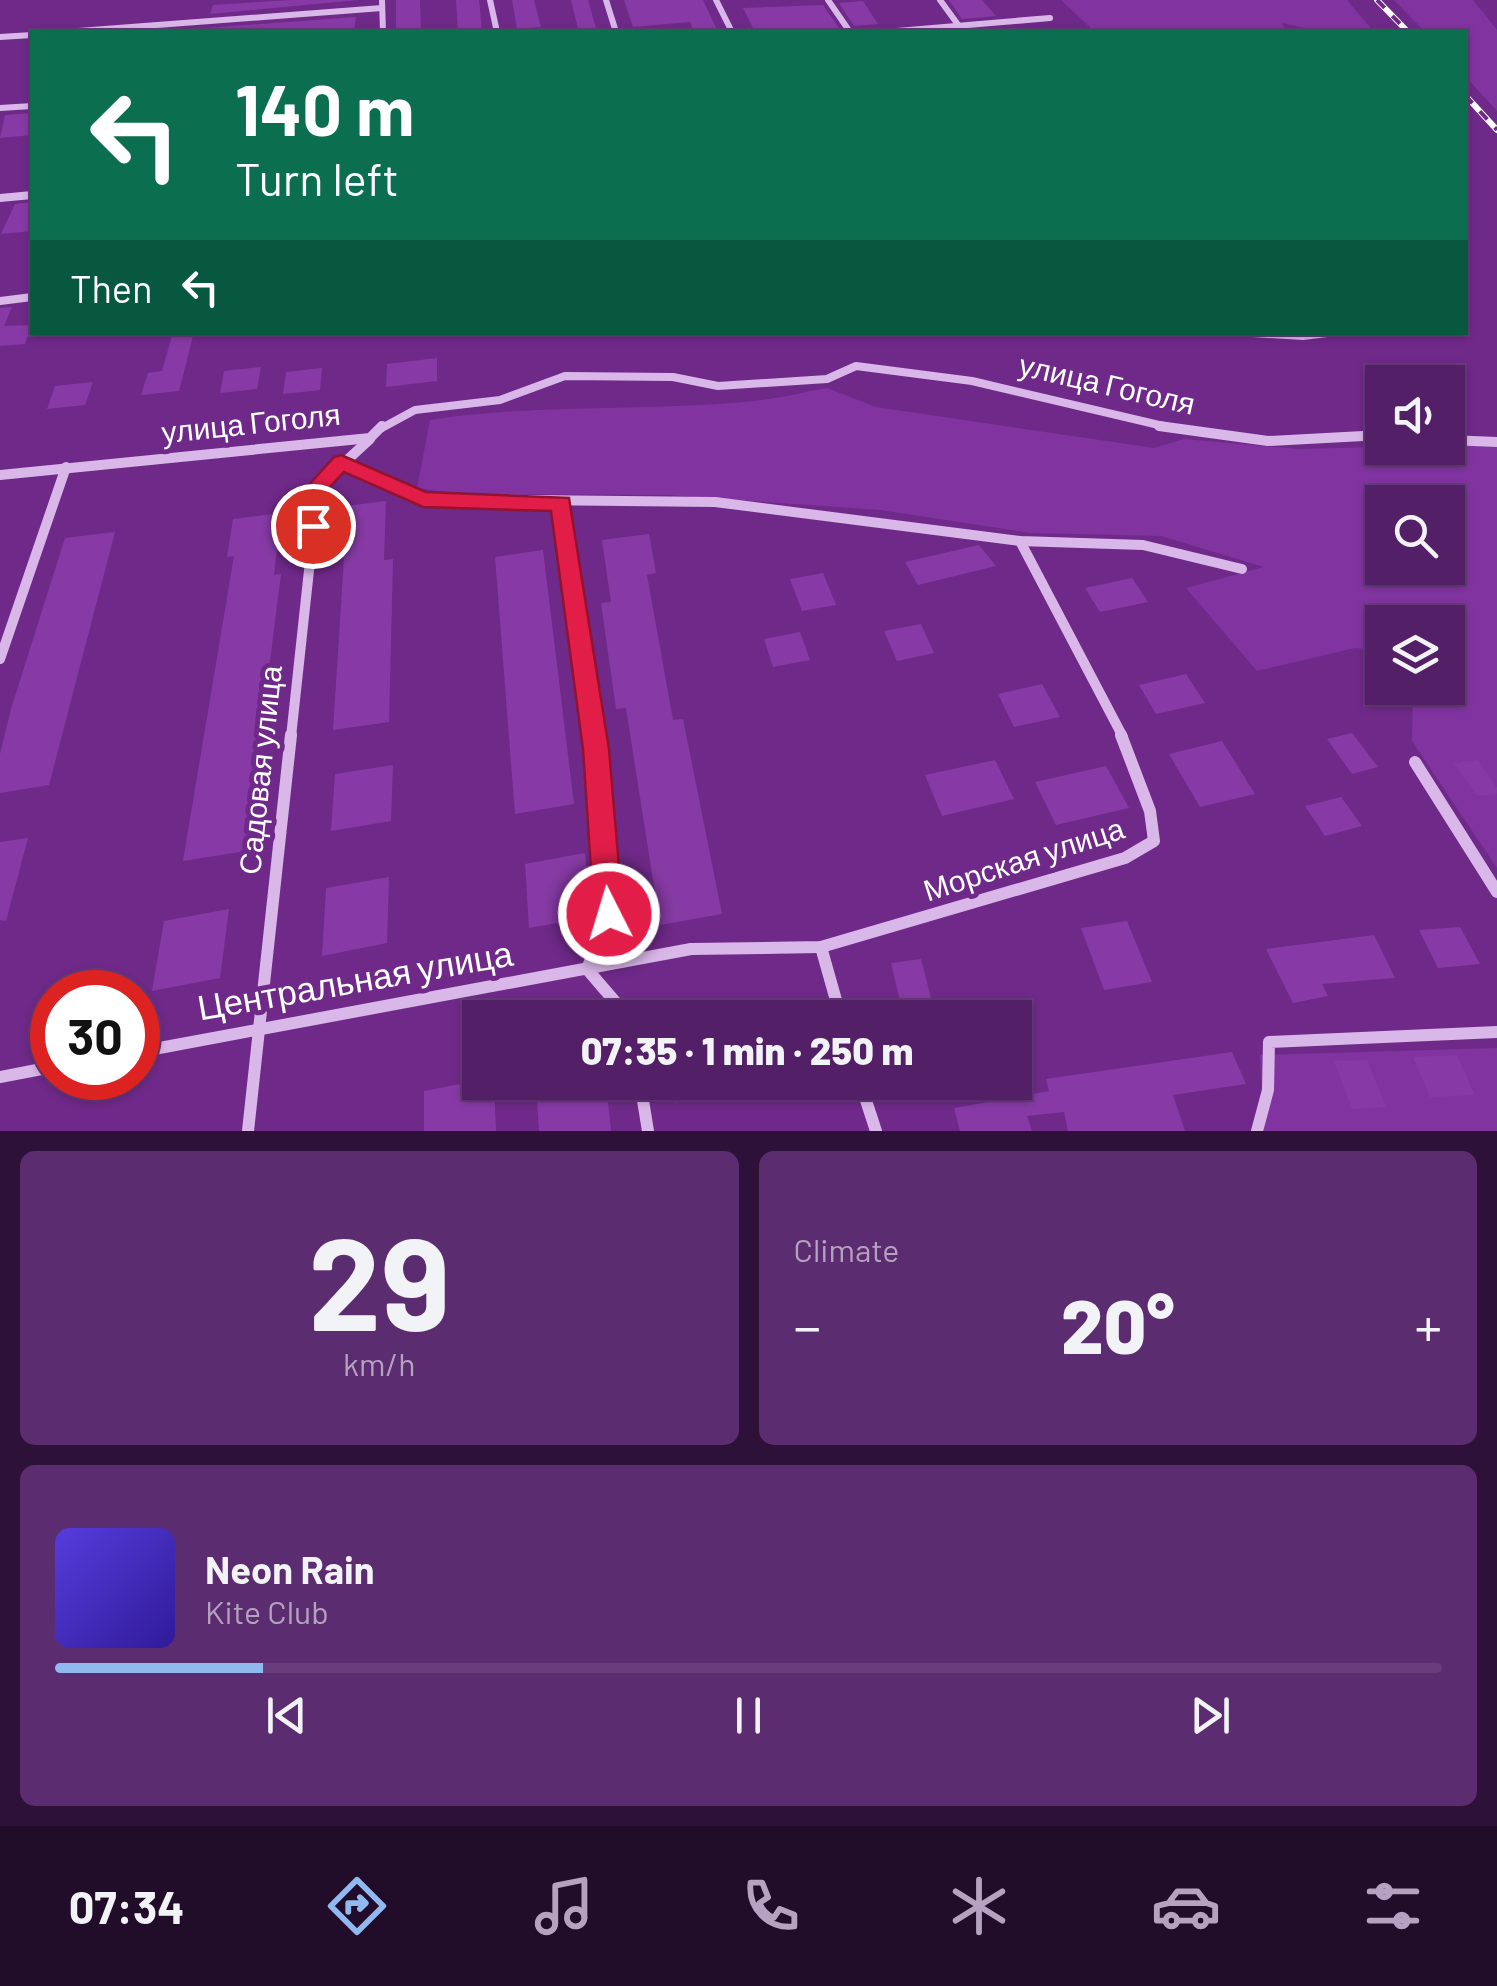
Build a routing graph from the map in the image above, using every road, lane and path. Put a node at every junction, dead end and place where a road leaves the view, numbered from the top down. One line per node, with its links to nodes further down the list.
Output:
1 (490, 0): 11 (street)
2 (606, 0): 12 (street)
3 (716, 0): 13 (street)
4 (828, 0): 14 (street)
5 (940, 0): 8 (street)
6 (382, 4): 9 (street); 10 (street)
7 (1050, 18): 8 (street)
8 (959, 26): 15 (street)
9 (88, 30)
10 (383, 30)
11 (496, 30)
12 (615, 30)
13 (731, 30)
14 (849, 30)
15 (910, 30)
16 (30, 35): 17 (street)
17 (0, 38)
18 (30, 106): 19 (street)
19 (0, 108)
20 (30, 195): 21 (street)
21 (0, 198)
22 (30, 297): 23 (street)
23 (0, 301)
24 (1365, 435): 25 (street, улица Гоголя)
25 (370, 438): 28 (street, Садовая улица); 29 (street, улица Гоголя)
26 (1465, 441): 27 (street)
27 (1497, 442)
28 (341, 462): 31 (street); 41 (street, Садовая улица)
29 (66, 468): 30 (street, улица Гоголя); 34 (street)
30 (0, 475)
31 (561, 504): 32 (street); 38 (street)
32 (1020, 541): 33 (street); 37 (street, Морская улица)
33 (1242, 568)
34 (0, 659)
35 (1415, 762): 36 (street)
36 (1497, 892)
37 (820, 947): 38 (street, Центральная улица); 40 (street)
38 (587, 969): 39 (street); 41 (street, Центральная улица)
39 (613, 1000)
40 (836, 1000)
41 (256, 1030): 43 (street, Центральная улица); 48 (street, Садовая улица)
42 (1497, 1032): 51 (street)
43 (160, 1048)
44 (30, 1071): 45 (street)
45 (0, 1077)
46 (643, 1100): 49 (street)
47 (866, 1100): 50 (street)
48 (248, 1131)
49 (648, 1131)
50 (876, 1131)
51 (1257, 1131)

